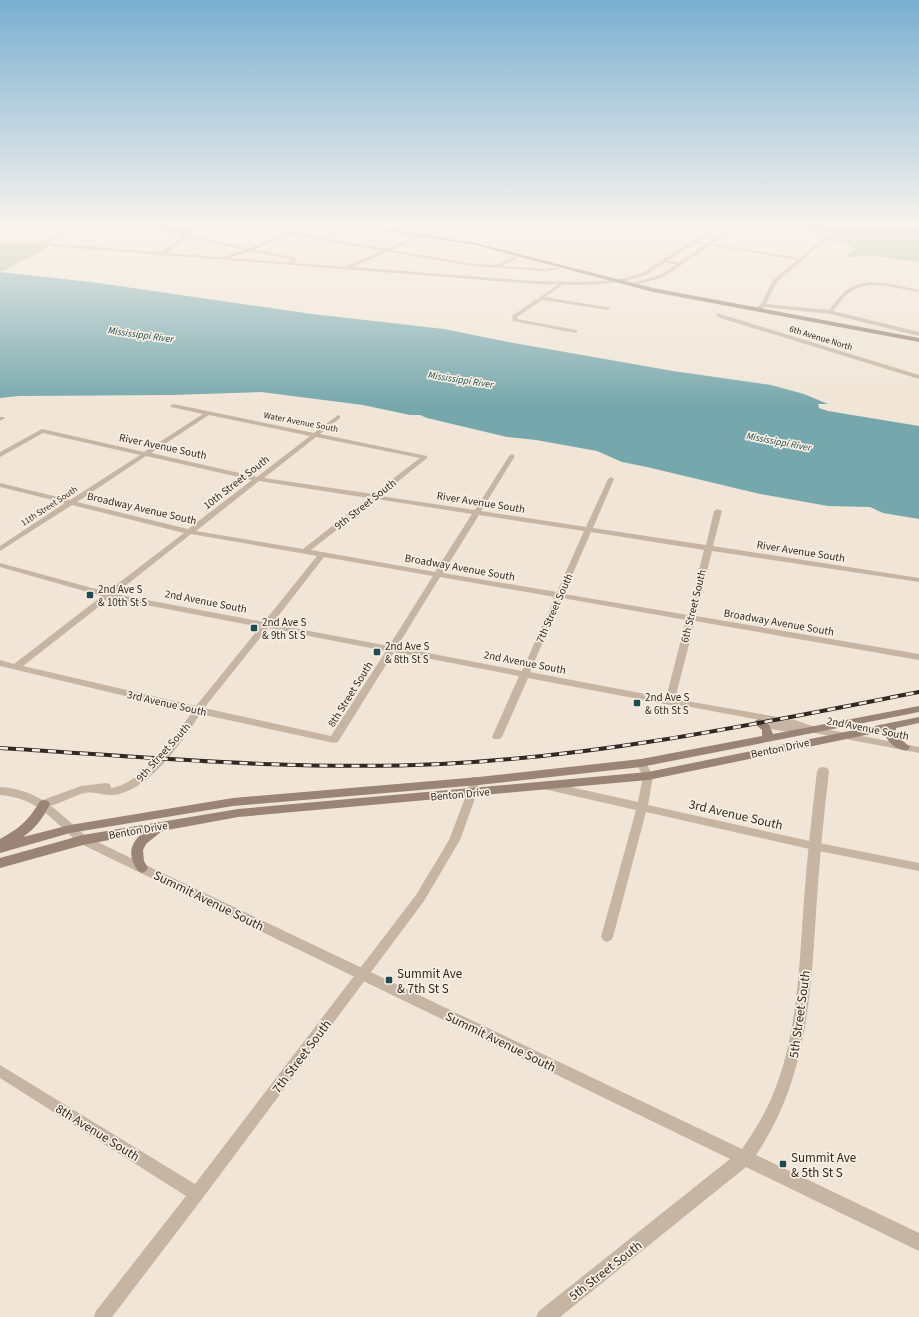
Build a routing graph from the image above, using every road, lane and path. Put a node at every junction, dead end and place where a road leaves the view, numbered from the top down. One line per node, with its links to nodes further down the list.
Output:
1 (558, 285): 9 (street)
2 (625, 285): 19 (main road)
3 (634, 285): 10 (main road)
4 (651, 285): 10 (street)
5 (773, 285): 11 (street)
6 (860, 285): 14 (street)
7 (872, 285): 8 (street)
8 (919, 291)
9 (540, 298): 12 (street); 16 (street)
10 (695, 298): 13 (main road)
11 (763, 305): 13 (street); 14 (street)
12 (608, 308)
13 (758, 309): 18 (main road)
14 (830, 312): 17 (street)
15 (719, 314): 20 (street, 6th Avenue North)
16 (575, 331)
17 (919, 334)
18 (919, 340)
19 (919, 344)
20 (919, 377)
21 (173, 406): 22 (street, Water Avenue South)
22 (208, 413): 24 (street, Water Avenue South); 25 (street, 11th Street South)
23 (338, 417): 24 (street, 10th Street South)
24 (315, 434): 28 (street, Water Avenue South); 29 (street, 10th Street South)
25 (145, 454): 26 (street, River Avenue South); 29 (street, River Avenue South); 33 (street, 11th Street South)
26 (0, 455)
27 (512, 456): 35 (street, 8th Street South)
28 (425, 457): 32 (street, 9th Street South)
29 (258, 478): 32 (street, River Avenue South); 37 (street, 10th Street South)
30 (611, 479): 36 (street, 7th Street South)
31 (0, 485): 33 (street, Broadway Avenue South)
32 (374, 497): 35 (street, River Avenue South); 40 (street, 9th Street South)
33 (71, 503): 37 (street, Broadway Avenue South); 39 (street, 11th Street South)
34 (718, 510): 38 (street, 6th Street South)
35 (477, 512): 36 (street, River Avenue South); 43 (street, 8th Street South)
36 (589, 530): 38 (street, River Avenue South); 46 (street, 7th Street South)
37 (190, 532): 40 (street, Broadway Avenue South); 45 (street, 10th Street South)
38 (708, 548): 44 (street, River Avenue South); 47 (street, 6th Street South)
39 (0, 549)
40 (305, 551): 41 (street, Broadway Avenue South)
41 (323, 554): 43 (street, Broadway Avenue South); 48 (street, 9th Street South)
42 (0, 565): 45 (street, 2nd Avenue South)
43 (438, 574): 46 (street, Broadway Avenue South); 49 (street, 8th Street South)
44 (919, 580)
45 (108, 595): 48 (street, 2nd Avenue South); 52 (street, 10th Street South)
46 (560, 595): 47 (street, Broadway Avenue South); 53 (street, 7th Street South)
47 (690, 617): 50 (street, Broadway Avenue South); 54 (street, 6th Street South)
48 (265, 625): 49 (street, 2nd Avenue South); 56 (street, 9th Street South)
49 (392, 649): 53 (street, 2nd Avenue South); 64 (street, 8th Street South)
50 (919, 657)
51 (0, 663): 52 (street, 3rd Avenue South)
52 (15, 667): 56 (street, 3rd Avenue South)
53 (526, 675): 54 (street, 2nd Avenue South); 62 (street, 7th Street South)
54 (670, 702): 58 (street, 2nd Avenue South); 60 (street, 2nd Avenue South)
55 (919, 708): 60 (main road, Benton Drive)
56 (198, 710): 64 (street, 3rd Avenue South); 73 (street, 9th Street South)
57 (919, 720): 59 (main road, Benton Drive)
58 (759, 723): 60 (street, 2nd Avenue South); 63 (main road)
59 (891, 725): 61 (main road, Benton Drive); 65 (main road)
60 (813, 730): 61 (street, 2nd Avenue South); 63 (main road, Benton Drive)
61 (844, 736): 65 (street, 2nd Avenue South); 69 (main road, Benton Drive)
62 (497, 737)
63 (767, 739): 67 (main road, Benton Drive)
64 (334, 740)
65 (904, 748): 66 (street, 2nd Avenue South)
66 (919, 750)
67 (641, 763): 69 (street); 71 (main road, Benton Drive)
68 (823, 771): 79 (street, 5th Street South)
69 (648, 776): 70 (main road, Benton Drive); 74 (street)
70 (548, 786): 71 (main road, Benton Drive); 74 (street, 3rd Avenue South)
71 (473, 787): 75 (main road, Benton Drive); 76 (main road, Benton Drive); 84 (street, 7th Street South)
72 (0, 791): 73 (street, Summit Avenue South)
73 (44, 804): 76 (street, Summit Avenue South); 78 (main road)
74 (642, 807): 79 (street, 3rd Avenue South); 83 (street)
75 (161, 826): 77 (main road, Benton Drive); 82 (main road)
76 (70, 830): 77 (street, Summit Avenue South); 78 (main road, Benton Drive)
77 (83, 840): 80 (main road, Benton Drive); 82 (street, Summit Avenue South)
78 (0, 846)
79 (814, 846): 81 (street, 3rd Avenue South); 86 (street, 5th Street South)
80 (0, 863)
81 (919, 867)
82 (142, 868): 84 (street, Summit Avenue South)
83 (607, 937)
84 (362, 975): 86 (street, Summit Avenue South); 87 (street, 7th Street South)
85 (0, 1070): 87 (street, 8th Avenue South)
86 (745, 1158): 88 (street, Summit Avenue South); 90 (street, 5th Street South)
87 (197, 1194): 89 (street, 7th Street South)
88 (919, 1242)
89 (102, 1317)
90 (545, 1317)

